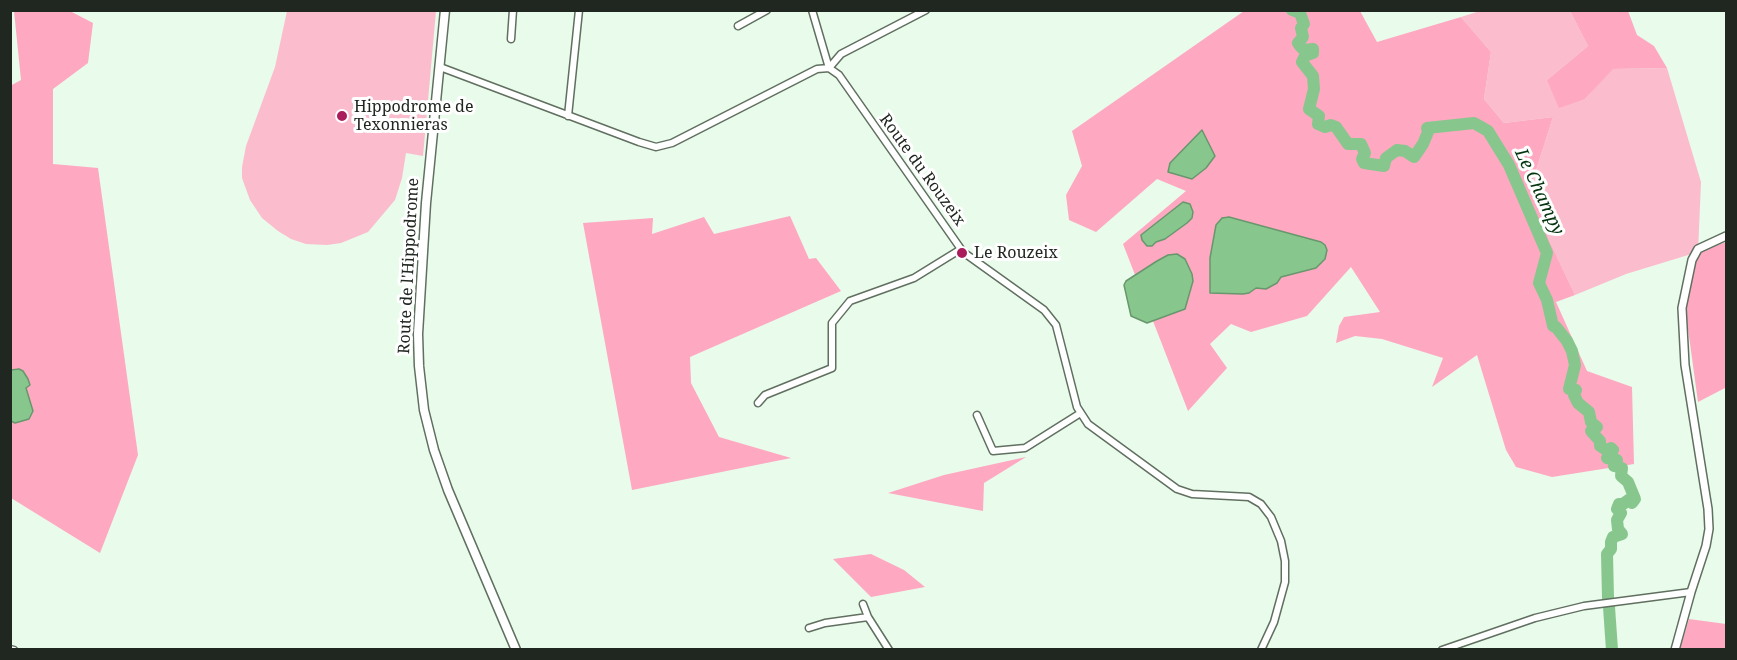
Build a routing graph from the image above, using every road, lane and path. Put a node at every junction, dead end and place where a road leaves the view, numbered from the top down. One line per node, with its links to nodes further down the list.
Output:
1 (445, 10): 9 (main road, Route de l'Hippodrome)
2 (513, 10): 8 (street)
3 (579, 10): 11 (street)
4 (767, 10): 7 (street)
5 (812, 10): 10 (street)
6 (926, 10): 10 (street)
7 (738, 26)
8 (511, 39)
9 (440, 68): 11 (street); 21 (main road, Route de l'Hippodrome)
10 (829, 68): 11 (street); 13 (street, Route du Rouzeix)
11 (568, 116)
12 (1726, 236): 17 (street)
13 (961, 249): 14 (street); 15 (street, Route du Rouzeix)
14 (758, 403)
15 (1079, 414): 16 (street); 23 (street)
16 (977, 415)
17 (1691, 592): 24 (street); 25 (street)
18 (863, 604): 19 (street)
19 (868, 617): 20 (street); 22 (street)
20 (809, 628)
21 (516, 650)
22 (889, 650)
23 (1261, 650)
24 (1442, 650)
25 (1675, 650)

